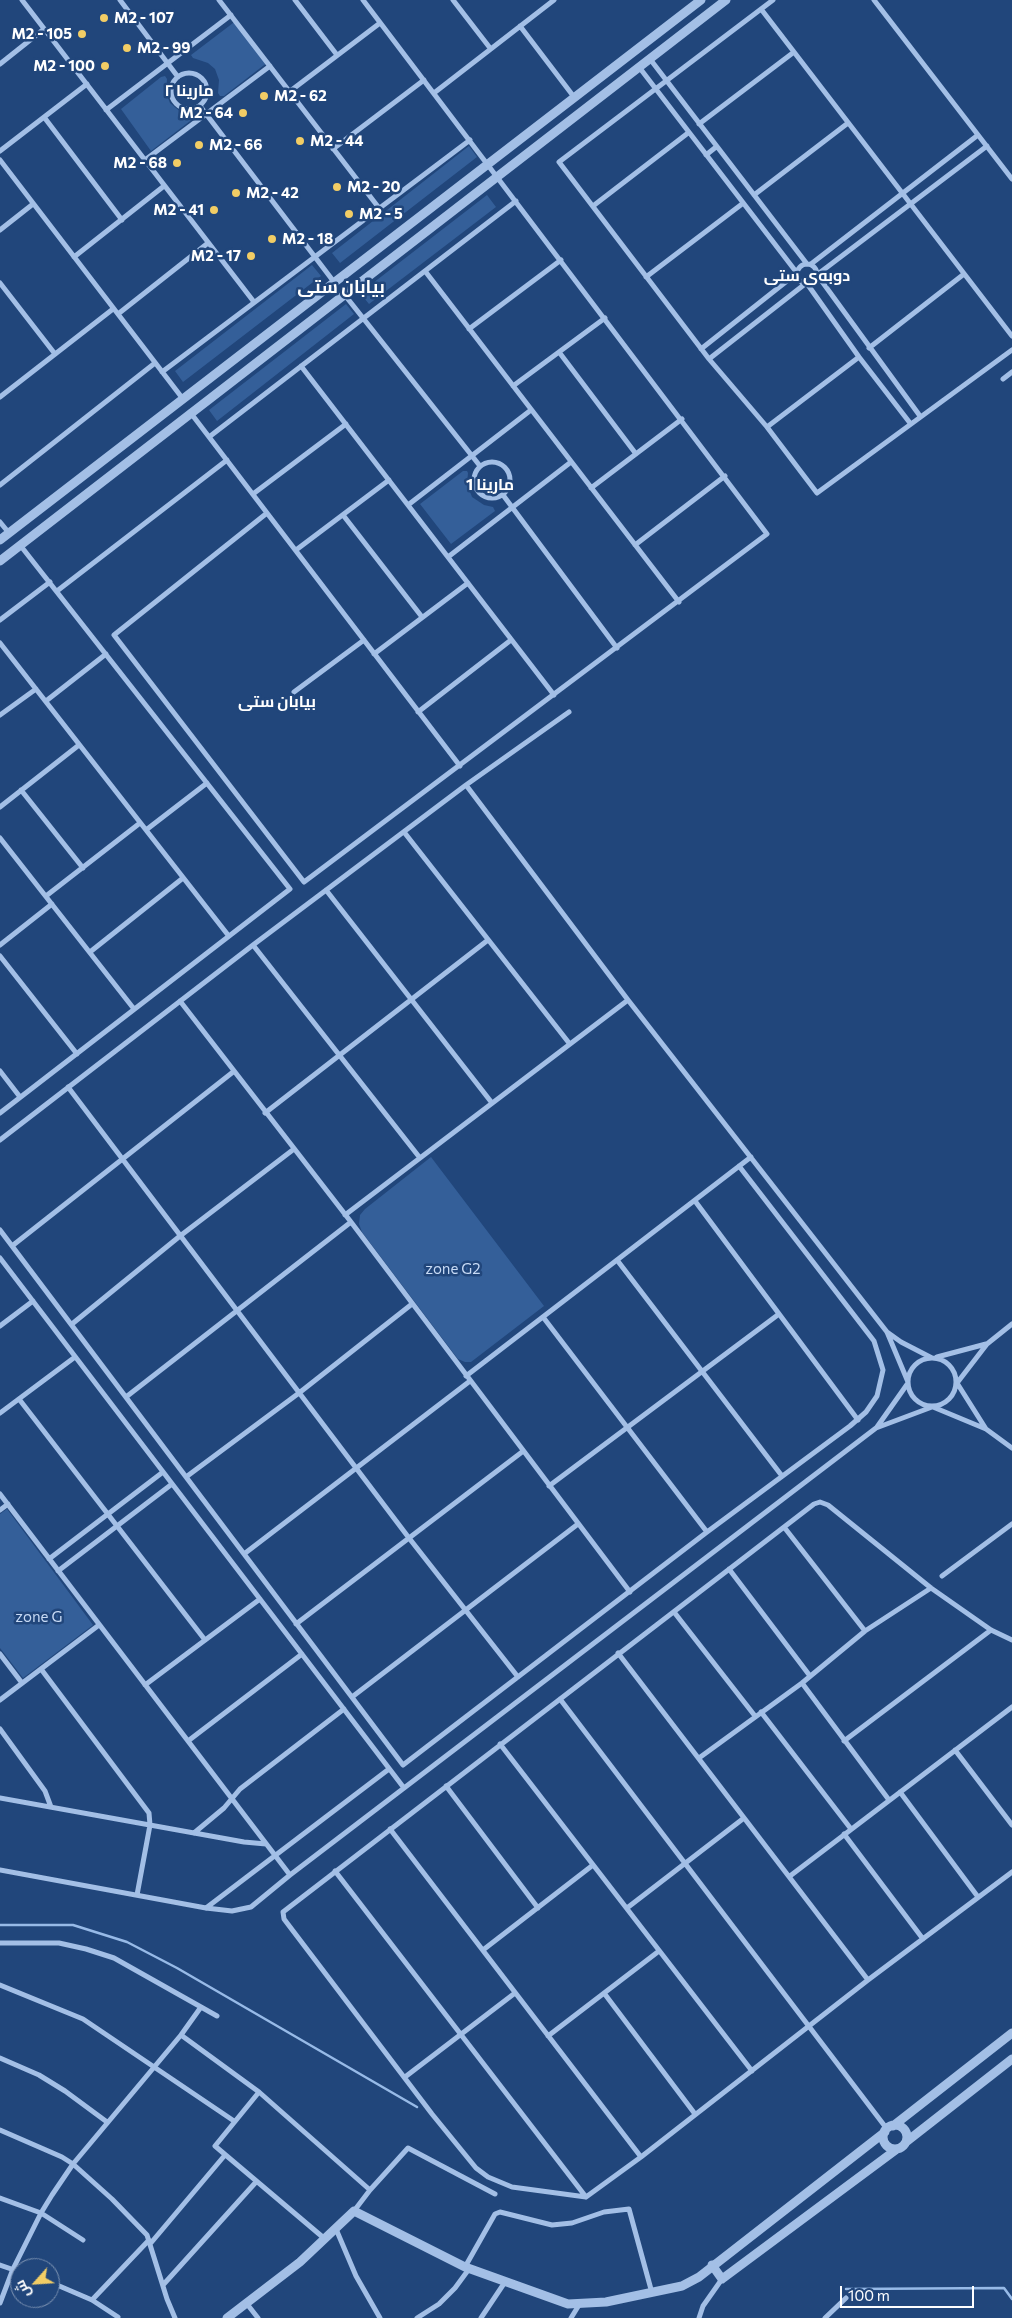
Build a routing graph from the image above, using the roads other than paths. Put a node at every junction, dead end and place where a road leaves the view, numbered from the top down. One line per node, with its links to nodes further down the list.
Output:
1 (22, 0): 18 (street)
2 (120, 0): 23 (street)
3 (219, 0): 15 (street)
4 (295, 0): 21 (street)
5 (363, 0): 16 (street)
6 (454, 0): 19 (street)
7 (542, 0): 13 (street)
8 (554, 0): 13 (street)
9 (700, 0): 31 (street)
10 (726, 0): 22 (street)
11 (773, 0): 14 (street)
12 (874, 0): 44 (street)
13 (546, 6): 17 (street)
14 (761, 10): 20 (street); 29 (street)
15 (231, 15): 23 (street); 25 (street)
16 (380, 23): 21 (street); 28 (street)
17 (520, 26): 19 (street); 35 (street)
18 (44, 29): 24 (street); 30 (street)
19 (490, 48): 34 (street)
20 (794, 52): 41 (street); 42 (street)
21 (337, 55): 33 (street)
22 (650, 58): 26 (street); 29 (street)
23 (168, 63): 27 (street); 38 (street)
24 (0, 64)
25 (270, 66): 33 (street); 39 (street)
26 (639, 67): 32 (street); 36 (street)
27 (178, 77): 37 (street); 37 (street)
28 (424, 80): 34 (street); 48 (street)
29 (668, 81): 32 (street); 42 (street)
30 (86, 84): 38 (street); 40 (street)
31 (586, 89): 35 (street); 36 (street)
32 (656, 90): 43 (street); 63 (street)
33 (289, 92): 48 (street)
34 (434, 93): 45 (street)
35 (574, 97): 53 (street)
36 (596, 101): 54 (street)
37 (200, 106): 39 (street)
38 (106, 110): 52 (street)
39 (206, 114): 52 (street); 69 (street)
40 (44, 117): 49 (street); 65 (street)
41 (848, 122): 57 (street); 58 (street)
42 (700, 124): 47 (street)
43 (688, 133): 50 (street); 63 (street)
44 (978, 135): 46 (street); 57 (street)
45 (470, 140): 53 (street); 64 (street)
46 (987, 146): 55 (street); 62 (street)
47 (716, 147): 50 (street); 58 (street)
48 (333, 149): 64 (street)
49 (0, 151)
50 (706, 155): 61 (street)
51 (0, 160): 60 (street)
52 (145, 160): 56 (street)
53 (488, 164): 54 (street); 77 (street)
54 (496, 176): 59 (street); 80 (street)
55 (1012, 179)
56 (164, 186): 65 (street); 67 (street)
57 (903, 194): 62 (street); 71 (street)
58 (754, 195): 71 (street)
59 (516, 201): 70 (street); 72 (street)
60 (33, 204): 66 (street); 68 (street)
61 (742, 204): 73 (street); 76 (street)
62 (911, 204): 74 (street); 75 (street)
63 (593, 206): 76 (street)
64 (379, 208): 69 (street)
65 (122, 220): 68 (street)
66 (0, 230)
67 (208, 243): 81 (street); 83 (street)
68 (74, 257): 82 (street)
69 (314, 257): 77 (street); 81 (street)
70 (560, 260): 85 (street); 87 (street)
71 (809, 264): 73 (street); 75 (street)
72 (425, 271): 84 (street); 87 (street)
73 (797, 273): 79 (street); 91 (street)
74 (964, 274): 88 (street); 90 (street)
75 (818, 275): 79 (street); 90 (street)
76 (646, 277): 91 (street)
77 (334, 282): 86 (street)
78 (0, 283): 94 (street)
79 (807, 285): 95 (street); 96 (street)
80 (344, 294): 84 (street); 89 (street)
81 (254, 302): 99 (street)
82 (113, 309): 83 (street); 94 (street)
83 (118, 314): 97 (street)
84 (363, 318): 98 (street); 114 (street)
85 (605, 318): 93 (street); 108 (street)
86 (276, 327): 89 (street); 104 (street)
87 (469, 329): 102 (street)
88 (1012, 336)
89 (286, 338): 106 (street)
90 (869, 348): 107 (street)
91 (701, 349): 96 (street)
92 (1012, 350): 107 (street)
93 (559, 352): 102 (street); 113 (street)
94 (55, 354): 103 (street)
95 (859, 357): 110 (street); 111 (street)
96 (709, 359): 111 (street)
97 (155, 363): 99 (street); 120 (street)
98 (301, 366): 109 (street); 112 (street)
99 (162, 372): 104 (street)
100 (1012, 372): 101 (street)
101 (1003, 379)
102 (513, 386): 105 (street)
103 (0, 396)
104 (182, 399): 129 (street)
105 (531, 410): 114 (street); 116 (street)
106 (190, 412): 112 (street); 131 (street)
107 (920, 416): 110 (street)
108 (682, 419): 113 (street); 118 (street)
109 (346, 424): 119 (street); 122 (street)
110 (910, 424): 111 (street)
111 (767, 428)
112 (209, 437): 115 (street)
113 (636, 454): 121 (street)
114 (472, 456): 117 (street); 124 (street)
115 (227, 460): 122 (street); 138 (street)
116 (572, 462): 121 (street); 125 (street)
117 (480, 466): 123 (street); 123 (street)
118 (725, 476): 132 (street); 139 (street)
119 (389, 480): 124 (street); 127 (street)
120 (0, 485)
121 (591, 488): 132 (street)
122 (253, 494): 126 (street)
123 (503, 495): 125 (street)
124 (408, 505): 134 (street)
125 (512, 508): 134 (street); 145 (street)
126 (267, 513): 133 (street); 156 (street)
127 (342, 515): 133 (street); 140 (street)
128 (0, 522): 129 (street)
129 (9, 533): 130 (street)
130 (0, 540)
131 (20, 545): 135 (street); 136 (street)
132 (635, 545): 139 (street)
133 (296, 550): 142 (street)
134 (448, 557): 137 (street)
135 (0, 560)
136 (50, 582): 138 (street); 141 (street)
137 (468, 583): 140 (street); 143 (street)
138 (57, 591): 146 (street)
139 (678, 602): 145 (street)
140 (422, 617): 147 (street)
141 (0, 620)
142 (364, 640): 147 (street); 149 (street)
143 (511, 640): 150 (street); 152 (street)
144 (0, 642): 148 (street)
145 (617, 648): 150 (street)
146 (106, 654): 151 (street); 157 (street)
147 (374, 654): 152 (street)
148 (36, 688): 151 (street); 154 (street)
149 (294, 692)
150 (554, 695): 156 (street)
151 (46, 701): 155 (street)
152 (418, 712): 156 (street)
153 (568, 712): 158 (street)
154 (0, 715)
155 (80, 745): 159 (street); 161 (street)
156 (460, 766)
157 (207, 783): 162 (street); 170 (street)
158 (466, 785): 163 (street); 177 (street)
159 (21, 790): 160 (street); 165 (street)
160 (0, 807)
161 (140, 823): 162 (street); 165 (street)
162 (146, 830): 166 (street)
163 (404, 832): 167 (street); 171 (street)
164 (0, 838): 168 (street)
165 (83, 868): 168 (street)
166 (184, 878): 170 (street); 174 (street)
167 (326, 890): 173 (street); 176 (street)
168 (46, 896): 169 (street)
169 (52, 904): 172 (street); 174 (street)
170 (228, 935): 179 (street)
171 (488, 940): 176 (street); 180 (street)
172 (0, 945)
173 (253, 945): 178 (street); 182 (street)
174 (90, 952): 179 (street)
175 (0, 956): 181 (street)
176 (411, 999): 182 (street); 187 (street)
177 (628, 1000): 180 (street); 193 (street)
178 (180, 1001): 184 (street); 185 (street)
179 (134, 1009): 181 (street)
180 (569, 1043): 187 (street)
181 (77, 1054): 186 (street)
182 (339, 1055): 188 (street); 192 (street)
183 (0, 1071): 186 (street)
184 (233, 1072): 188 (street); 194 (street)
185 (68, 1087): 190 (street); 194 (street)
186 (20, 1097): 189 (street)
187 (492, 1103): 192 (street)
188 (265, 1112): 191 (street)
189 (0, 1113)
190 (0, 1140)
191 (294, 1149): 197 (street); 200 (street)
192 (420, 1158): 197 (street)
193 (751, 1158): 195 (street); 212 (street)
194 (122, 1160): 200 (street); 201 (street)
195 (739, 1166): 196 (street); 226 (street)
196 (695, 1201): 203 (street); 207 (street)
197 (345, 1215): 198 (street)
198 (350, 1222): 205 (street); 206 (street)
199 (0, 1230): 201 (street)
200 (180, 1236): 206 (street); 209 (street)
201 (12, 1246): 209 (street)
202 (0, 1258): 204 (street)
203 (617, 1260): 208 (street); 216 (street)
204 (32, 1301): 211 (street); 214 (street)
205 (412, 1304): 217 (street); 221 (street)
206 (238, 1310): 221 (street); 222 (street)
207 (779, 1314): 216 (street); 226 (street)
208 (543, 1317): 217 (street); 227 (street)
209 (72, 1324): 222 (street)
210 (1012, 1324): 213 (street)
211 (0, 1326)
212 (887, 1332): 215 (street); 219 (street)
213 (987, 1344): 215 (street); 220 (street)
214 (75, 1356): 223 (street); 233 (street)
215 (932, 1358): 219 (street); 220 (street)
216 (702, 1371): 227 (street); 235 (street)
217 (466, 1376): 218 (street)
218 (470, 1381): 231 (street); 232 (street)
219 (908, 1382): 224 (street); 228 (street)
220 (957, 1383): 224 (street); 229 (street)
221 (299, 1393): 232 (street); 234 (street)
222 (126, 1398): 234 (street)
223 (19, 1399): 225 (street); 241 (street)
224 (932, 1407): 228 (street); 229 (street)
225 (0, 1413)
226 (858, 1420): 235 (street)
227 (628, 1427): 237 (street); 246 (street)
228 (876, 1428): 288 (street)
229 (986, 1429): 230 (street)
230 (1012, 1448)
231 (522, 1452): 237 (street); 247 (street)
232 (357, 1469): 247 (street); 248 (street)
233 (163, 1472): 236 (street); 241 (street)
234 (186, 1476): 248 (street)
235 (782, 1476): 246 (street)
236 (172, 1484): 244 (street); 255 (street)
237 (549, 1486): 242 (street)
238 (0, 1494): 239 (street)
239 (8, 1504): 240 (street); 249 (street)
240 (0, 1510)
241 (108, 1514): 244 (street); 249 (street)
242 (578, 1524): 254 (street); 256 (street)
243 (1012, 1524): 252 (street)
244 (117, 1526): 251 (street); 262 (street)
245 (784, 1527): 250 (street); 253 (street); 261 (street)
246 (707, 1532): 254 (street)
247 (409, 1538): 256 (street); 259 (street)
248 (244, 1554): 259 (street)
249 (49, 1559): 251 (street)
250 (729, 1569): 257 (street); 268 (street)
251 (58, 1571): 258 (street)
252 (942, 1576)
253 (931, 1588): 260 (street); 261 (street)
254 (630, 1592): 269 (street)
255 (260, 1599): 262 (street); 265 (street)
256 (465, 1610): 269 (street); 273 (street)
257 (674, 1612): 266 (street); 279 (street)
258 (99, 1624): 267 (street); 272 (street)
259 (296, 1624): 273 (street)
260 (991, 1630): 263 (street); 282 (street)
261 (865, 1631): 268 (street)
262 (205, 1640): 272 (street)
263 (1012, 1640)
264 (0, 1654): 270 (street)
265 (302, 1654): 277 (street); 281 (street)
266 (618, 1654): 274 (street); 285 (street)
267 (41, 1669): 270 (street); 295 (street)
268 (810, 1676): 271 (street)
269 (518, 1677): 273 (street)
270 (22, 1683): 275 (street)
271 (802, 1683): 278 (street); 282 (street)
272 (145, 1685): 281 (street)
273 (352, 1697)
274 (560, 1699): 283 (street); 303 (street)
275 (0, 1700)
276 (1011, 1708): 284 (street)
277 (344, 1709): 286 (street); 291 (street)
278 (761, 1712): 279 (street); 298 (street)
279 (755, 1716): 285 (street)
280 (0, 1729): 293 (street)
281 (188, 1741): 291 (street)
282 (844, 1741): 292 (street)
283 (500, 1744): 287 (street); 304 (street)
284 (956, 1750): 289 (street); 296 (street)
285 (699, 1758): 294 (street)
286 (389, 1769): 288 (street); 302 (street)
287 (446, 1786): 297 (street); 313 (street)
288 (404, 1788): 308 (street)
289 (900, 1792): 292 (street); 311 (street)
290 (0, 1798): 293 (street)
291 (232, 1799): 299 (street); 301 (street)
292 (889, 1800): 298 (street)
293 (50, 1807): 295 (street)
294 (744, 1818): 303 (street); 309 (street)
295 (150, 1825): 299 (street); 310 (street)
296 (1012, 1825)
297 (390, 1829): 306 (street); 317 (street)
298 (851, 1829): 300 (street)
299 (194, 1833): 301 (street)
300 (844, 1834): 309 (street); 315 (street)
301 (266, 1844): 302 (street)
302 (275, 1856): 308 (street); 312 (street)
303 (683, 1863): 314 (street); 325 (street)
304 (593, 1866): 313 (street); 314 (street)
305 (0, 1870): 310 (street)
306 (335, 1871): 326 (street); 334 (street)
307 (1012, 1872): 311 (street)
308 (290, 1875): 312 (street)
309 (790, 1876): 319 (street)
310 (136, 1895): 312 (street)
311 (978, 1897): 315 (street)
312 (206, 1908)
313 (538, 1908): 317 (street)
314 (627, 1908): 318 (street)
315 (923, 1939): 319 (street)
316 (0, 1943): 323 (street)
317 (483, 1950): 321 (street)
318 (659, 1951): 322 (street); 333 (street)
319 (868, 1980): 325 (street)
320 (0, 1985): 332 (street)
321 (514, 1992): 326 (street); 329 (street)
322 (604, 1992): 329 (street); 336 (street)
323 (201, 2007): 324 (street); 328 (street)
324 (217, 2016)
325 (810, 2027): 333 (street); 339 (street)
326 (462, 2033): 334 (street); 349 (street)
327 (1012, 2033): 339 (street)
328 (181, 2035): 332 (street); 335 (street)
329 (548, 2036): 344 (street)
330 (0, 2058): 338 (street)
331 (1012, 2059): 341 (street)
332 (155, 2066): 337 (street); 338 (street)
333 (752, 2070): 336 (street)
334 (405, 2077): 349 (street)
335 (259, 2092): 337 (street); 347 (street)
336 (695, 2114): 344 (street)
337 (234, 2120): 343 (street)
338 (107, 2122): 345 (street)
339 (888, 2129): 341 (street); 342 (street); 358 (street)
340 (0, 2130): 345 (street)
341 (906, 2142): 342 (street)
342 (897, 2149): 361 (street)
343 (225, 2155): 346 (street); 356 (street)
344 (641, 2157): 349 (street)
345 (73, 2164): 352 (street); 356 (street)
346 (256, 2182): 354 (street); 364 (street)
347 (370, 2190): 348 (street); 351 (street)
348 (495, 2194)
349 (586, 2197)
350 (0, 2198): 352 (street)
351 (354, 2211): 353 (street); 359 (street)
352 (41, 2213): 355 (street); 357 (street)
353 (336, 2229): 354 (street); 375 (street)
354 (325, 2239): 369 (street)
355 (83, 2240)
356 (149, 2242): 364 (street); 367 (street)
357 (18, 2258)
358 (712, 2266): 361 (street); 365 (street)
359 (467, 2268): 362 (street); 365 (street); 376 (street)
360 (10, 2277): 368 (street)
361 (722, 2279): 379 (street)
362 (505, 2282): 370 (street); 377 (street)
363 (60, 2286): 367 (street)
364 (163, 2286): 372 (street)
365 (652, 2292): 370 (street)
366 (846, 2298): 380 (street)
367 (92, 2300): 371 (street)
368 (0, 2303)
369 (247, 2304): 373 (street); 374 (street)
370 (579, 2305): 378 (street)
371 (118, 2318)
372 (176, 2318)
373 (227, 2318)
374 (258, 2318)
375 (380, 2318)
376 (417, 2318)
377 (481, 2318)
378 (572, 2318)
379 (698, 2318)
380 (825, 2318)

